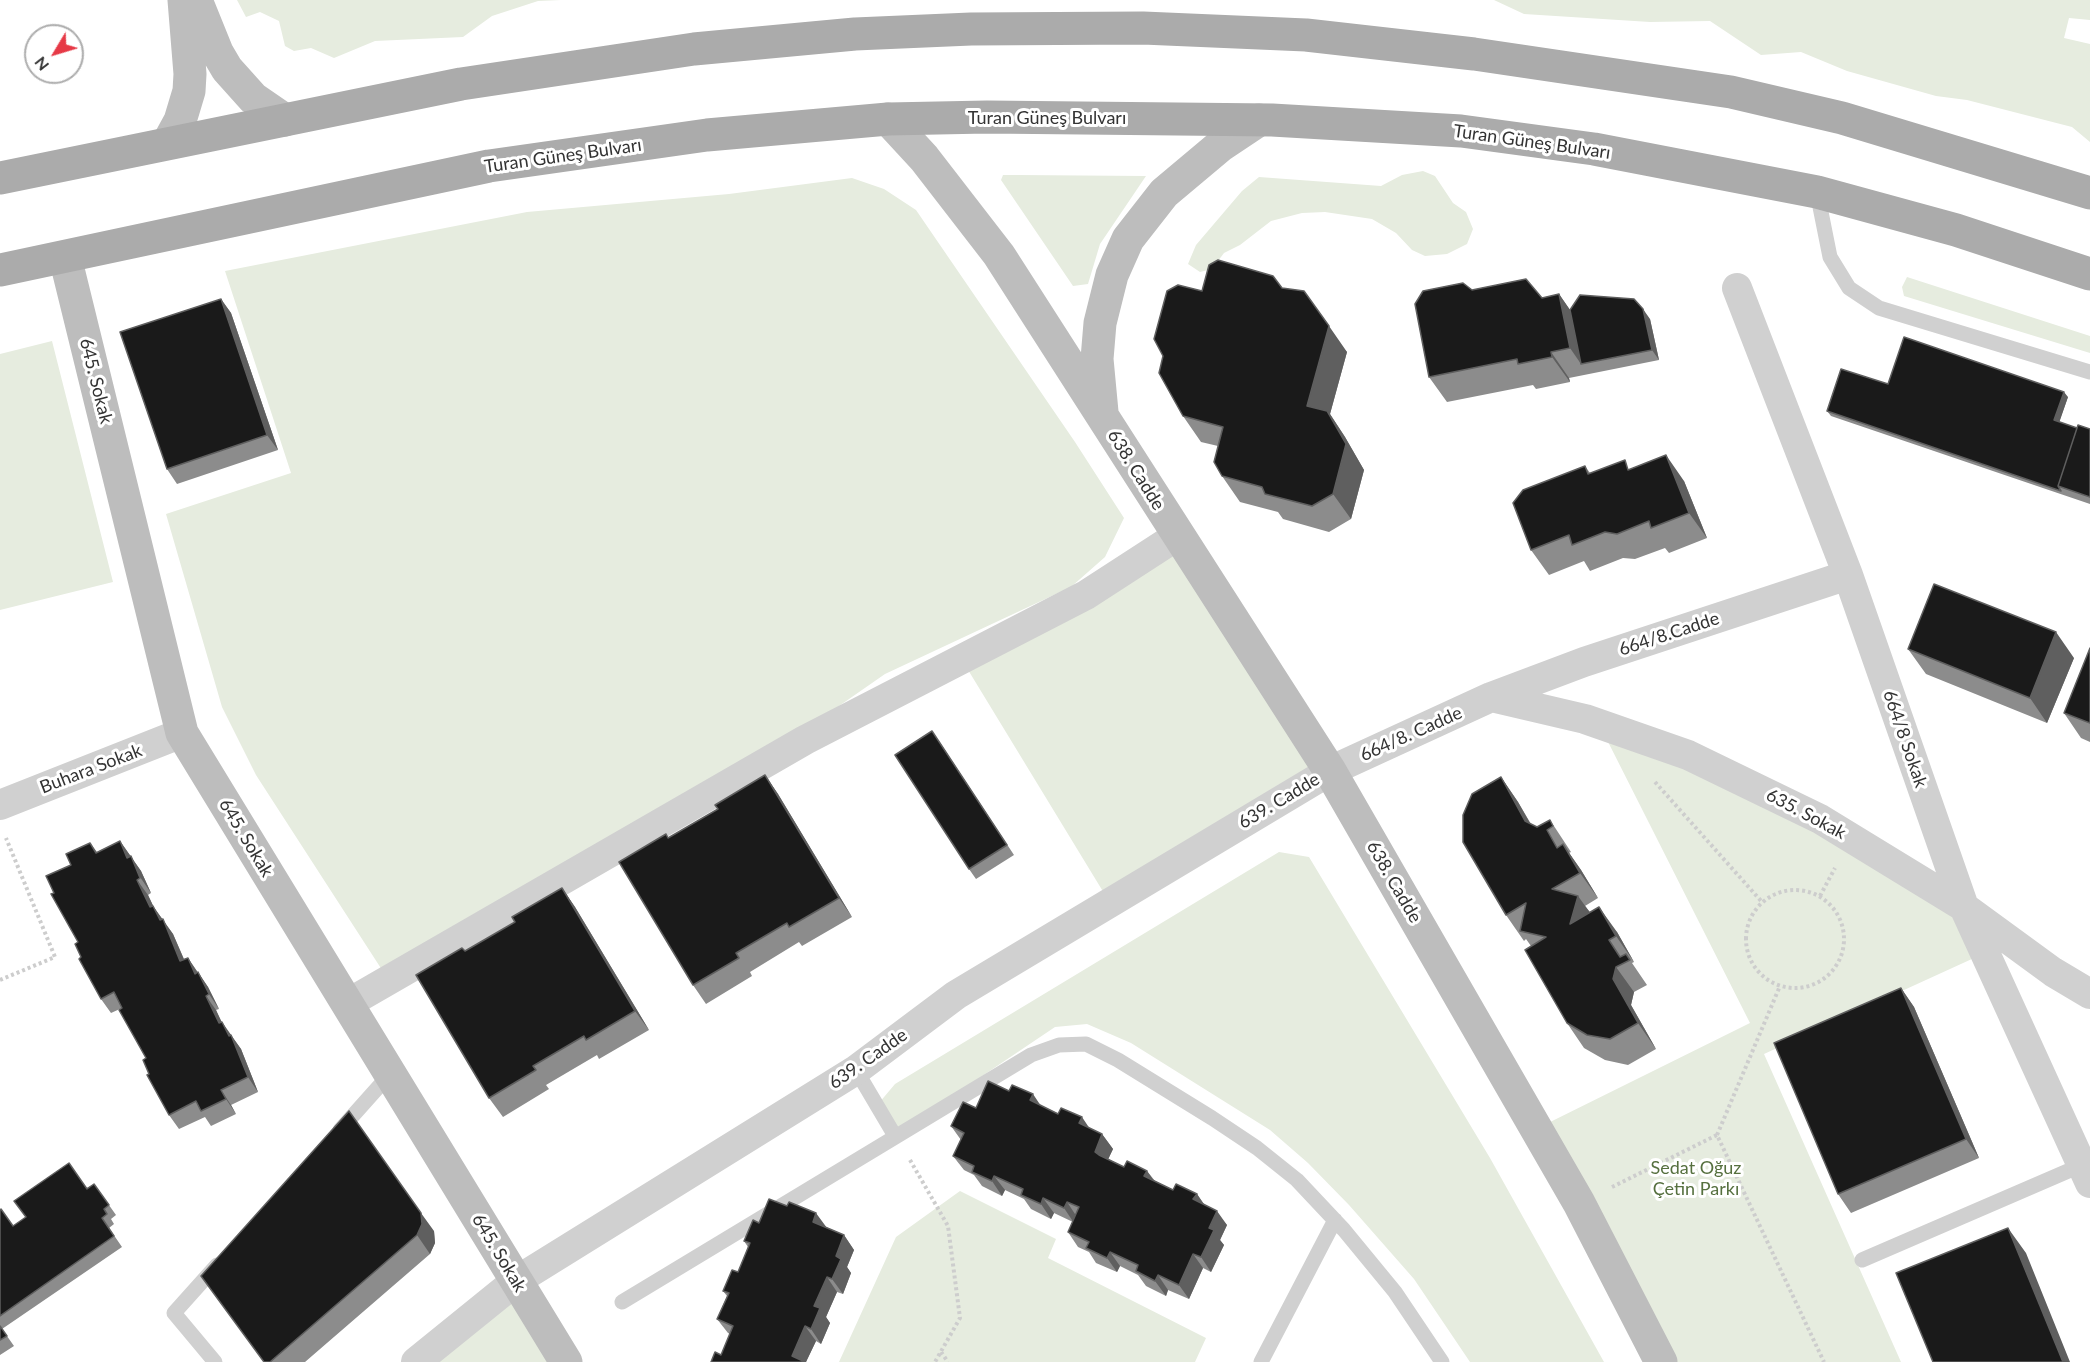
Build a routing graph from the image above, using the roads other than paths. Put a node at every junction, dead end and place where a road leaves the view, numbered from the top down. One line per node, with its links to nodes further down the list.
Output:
1 (184, 0): 6 (street)
2 (196, 0): 4 (street)
3 (888, 119): 5 (main road, Turan Güneş Bulvarı); 10 (main road, Turan Güneş Bulvarı); 15 (street, 638. Cadde)
4 (285, 120): 6 (main road); 9 (main road)
5 (1259, 120): 8 (main road, Turan Güneş Bulvarı); 15 (street, 638. Cadde)
6 (168, 143): 7 (main road)
7 (0, 178)
8 (1817, 192): 12 (main road, Turan Güneş Bulvarı); 14 (lane)
9 (2090, 193)
10 (65, 257): 11 (main road, Turan Güneş Bulvarı); 19 (street, 645. Sokak)
11 (0, 270)
12 (2090, 274)
13 (1737, 288): 17 (street, 664/8 Sokak)
14 (2090, 372)
15 (1102, 416): 16 (street, 638. Cadde)
16 (1177, 536): 20 (street, 638. Cadde); 24 (street)
17 (1848, 575): 18 (street, 664/8.Cadde); 22 (street, 664/8 Sokak)
18 (1491, 697): 20 (street, 664/8. Cadde); 22 (street, 635. Sokak)
19 (182, 734): 21 (street, Buhara Sokak); 24 (street, 645. Sokak)
20 (1330, 771): 25 (street, 639. Cadde); 40 (street, 638. Cadde)
21 (0, 805)
22 (1964, 907): 23 (street, 635. Sokak); 29 (street, 664/8 Sokak)
23 (2090, 994)
24 (347, 1004): 26 (street, 645. Sokak)
25 (856, 1070): 27 (lane); 33 (street, 639. Cadde)
26 (390, 1074): 28 (lane); 33 (street, 645. Sokak)
27 (895, 1136): 30 (lane); 34 (lane)
28 (326, 1145)
29 (2086, 1174): 32 (lane)
30 (1335, 1220): 38 (lane); 39 (lane)
31 (230, 1251): 35 (lane)
32 (1863, 1260)
33 (516, 1281): 36 (street, 639. Cadde); 37 (street, 645. Sokak)
34 (622, 1302)
35 (214, 1362)
36 (416, 1362)
37 (566, 1362)
38 (1261, 1362)
39 (1442, 1362)
40 (1661, 1362)

